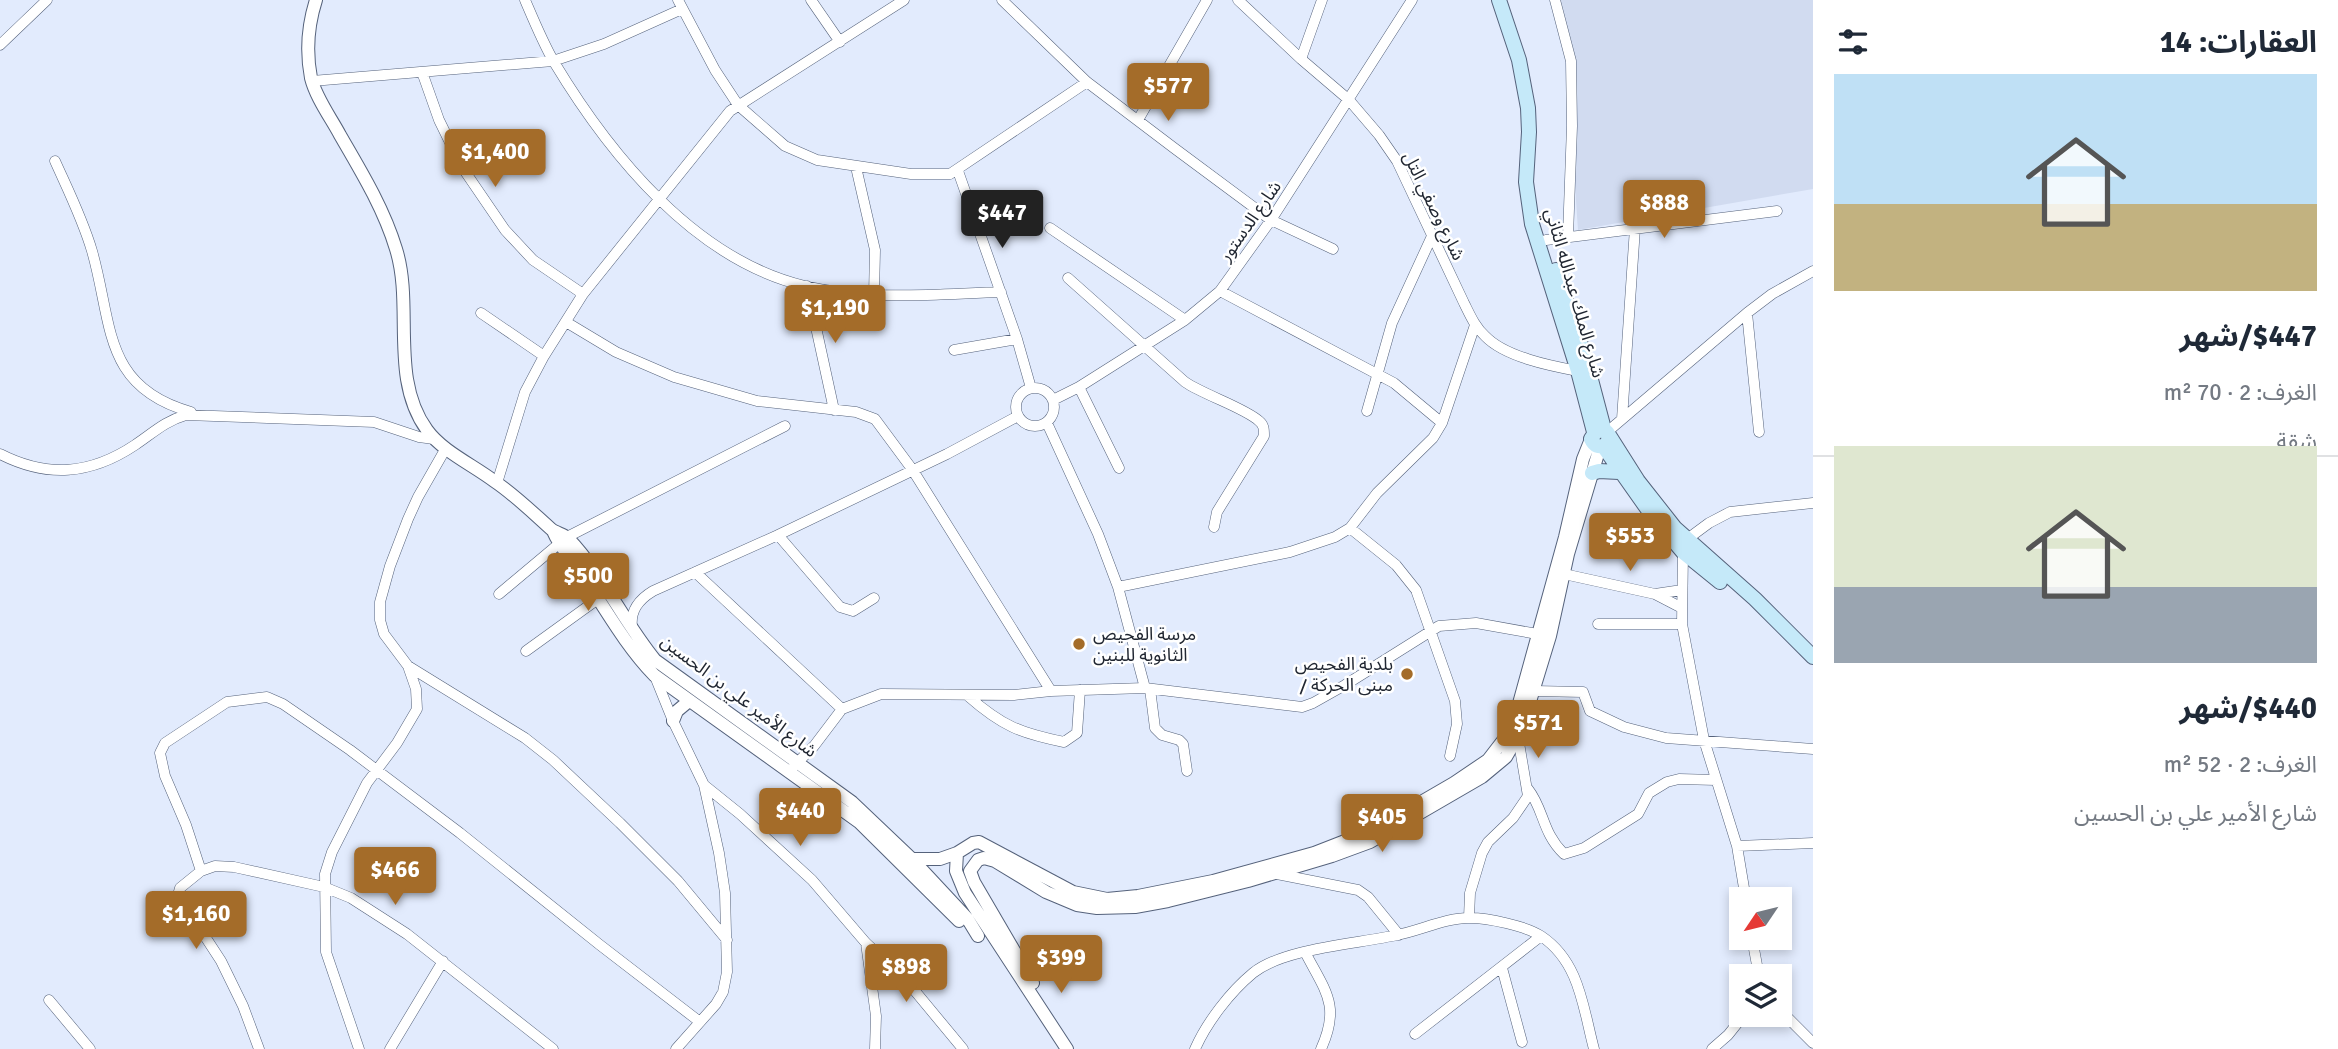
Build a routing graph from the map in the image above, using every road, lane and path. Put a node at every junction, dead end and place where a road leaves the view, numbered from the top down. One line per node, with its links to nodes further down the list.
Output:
1 (47, 0): 16 (street)
2 (316, 0): 20 (street, شارع الأمير علي بن الحسين)
3 (525, 0): 18 (street)
4 (811, 0): 15 (street)
5 (904, 0): 15 (street)
6 (1208, 0): 24 (street)
7 (1238, 0): 17 (street, شارع وصفي التل)
8 (1322, 0): 17 (street)
9 (1412, 0): 22 (street, شارع الدستور)
10 (1499, 0): 53 (main road, شارع الملك عبدالله الثاني)
11 (1509, 0): 35 (main road, شارع الملك عبدالله الثاني)
12 (1555, 0): 34 (street)
13 (1007, 2): 21 (street)
14 (680, 4): 18 (street); 23 (street)
15 (840, 42): 23 (street)
16 (0, 45)
17 (1301, 60): 22 (street, شارع وصفي التل)
18 (553, 61): 19 (street); 28 (street)
19 (422, 72): 20 (street); 42 (street)
20 (312, 81): 68 (street, شارع الأمير علي بن الحسين)
21 (1087, 82): 24 (street); 27 (street)
22 (1349, 100): 30 (street, شارع الدستور); 33 (street, شارع وصفي التل)
23 (738, 105): 26 (street); 28 (street)
24 (1138, 120): 30 (street)
25 (55, 161): 60 (street)
26 (856, 167): 27 (street); 43 (street)
27 (958, 171): 41 (street)
28 (658, 200): 39 (street); 42 (street)
29 (1777, 211): 32 (street)
30 (1271, 220): 36 (street); 40 (street, شارع الدستور)
31 (1049, 228): 46 (street)
32 (1635, 228): 34 (street); 62 (street)
33 (1432, 236): 48 (street, شارع وصفي التل); 54 (street)
34 (1568, 236): 35 (street)
35 (1546, 240): 67 (main road, شارع الملك عبدالله الثاني)
36 (1333, 249)
37 (1813, 271): 45 (street)
38 (1068, 278): 50 (street)
39 (807, 286): 43 (street); 58 (street)
40 (1220, 291): 46 (street, شارع الدستور); 54 (street)
41 (1001, 292): 43 (street); 49 (street)
42 (583, 294): 47 (street)
43 (874, 295)
44 (481, 313): 52 (street)
45 (1747, 313): 62 (street); 66 (street)
46 (1185, 320): 50 (street, شارع الدستور)
47 (566, 322): 52 (street); 58 (street)
48 (1475, 325): 53 (street, شارع وصفي التل); 63 (street)
49 (1017, 339): 51 (street); 56 (street)
50 (1143, 346): 55 (street, شارع الدستور); 77 (street)
51 (954, 351)
52 (544, 356): 75 (street)
53 (1578, 371): 67 (main road, شارع الملك عبدالله الثاني)
54 (1378, 373): 59 (street); 63 (street)
55 (1079, 387): 57 (street, شارع الدستور); 71 (street)
56 (1031, 388): 57 (street); 61 (street)
57 (1053, 400): 64 (street)
58 (834, 410): 72 (street)
59 (1367, 411)
60 (202, 415): 68 (street); 70 (street)
61 (1018, 416): 64 (street); 72 (street)
62 (1622, 418): 67 (street)
63 (1442, 422): 78 (street)
64 (1046, 423): 84 (street)
65 (785, 426): 80 (street)
66 (1759, 432)
67 (1601, 438): 73 (main road, شارع الملك عبدالله الثاني); 74 (street); 81 (main road, شارع الملك عبدالله الثاني); 95 (street)
68 (434, 439): 69 (street, شارع الأمير علي بن الحسين)
69 (446, 447): 75 (street, شارع الأمير علي بن الحسين); 99 (street)
70 (0, 454)
71 (1119, 468)
72 (912, 469): 79 (street); 104 (street)
73 (1619, 472): 74 (main road); 81 (main road, شارع الملك عبدالله الثاني)
74 (1592, 473): 83 (street)
75 (497, 482): 80 (street, شارع الأمير علي بن الحسين)
76 (1813, 503): 81 (street)
77 (1214, 527)
78 (1350, 528): 84 (street); 93 (street)
79 (778, 536): 82 (street); 88 (street)
80 (560, 537): 86 (street); 89 (street, شارع الأمير علي بن الحسين); 94 (street, شارع الأمير علي بن الحسين)
81 (1685, 546): 85 (street); 97 (main road, شارع الملك عبدالله الثاني); 100 (main road, شارع الملك عبدالله الثاني)
82 (695, 572): 94 (street); 108 (street)
83 (1564, 574): 87 (street); 95 (street)
84 (1118, 587): 102 (street)
85 (1682, 590): 87 (street); 90 (street)
86 (499, 594)
87 (1655, 594): 90 (street)
88 (874, 598)
89 (598, 599): 96 (street); 101 (street, شارع الأمير علي بن الحسين)
90 (1682, 608): 92 (street)
91 (1598, 624): 92 (street)
92 (1682, 624): 111 (street)
93 (1431, 631): 95 (street); 102 (street); 113 (street)
94 (633, 633): 98 (street, شارع الأمير علي بن الحسين)
95 (1544, 635): 105 (street); 126 (street)
96 (526, 651)
97 (1813, 657)
98 (655, 660): 101 (street); 114 (street, شارع الأمير علي بن الحسين)
99 (408, 666): 115 (street); 133 (street)
100 (1813, 667)
101 (654, 675): 107 (street, شارع الأمير علي بن الحسين); 109 (street)
102 (1148, 689): 103 (street); 116 (street)
103 (1080, 690): 104 (street); 106 (street)
104 (1051, 691): 106 (street)
105 (1534, 691): 110 (street); 111 (street)
106 (968, 695): 108 (street)
107 (689, 701): 109 (street); 114 (street, شارع الأمير علي بن الحسين)
108 (842, 709): 114 (street)
109 (673, 721): 118 (street)
110 (1518, 737): 119 (street); 125 (street)
111 (1704, 740): 112 (street); 117 (street)
112 (1813, 749)
113 (1450, 756)
114 (793, 767): 123 (street, شارع الأمير علي بن الحسين); 131 (street, شارع الأمير علي بن الحسين)
115 (376, 769): 124 (street); 127 (street); 140 (street)
116 (1187, 771)
117 (1716, 780): 119 (street); 121 (street)
118 (704, 785): 133 (street); 134 (street)
119 (1528, 789): 129 (street)
120 (1813, 842): 121 (street)
121 (1737, 846): 128 (street)
122 (957, 853): 123 (street); 126 (street); 136 (street)
123 (912, 859): 131 (street, شارع الأمير علي بن الحسين)
124 (201, 871): 127 (street); 149 (street)
125 (1277, 874): 126 (street); 130 (street)
126 (1247, 877): 136 (street)
127 (324, 887): 137 (street); 150 (street)
128 (1744, 887)
129 (1469, 918): 130 (street); 132 (street)
130 (1398, 935): 135 (street)
131 (978, 936): 136 (street, شارع الأمير علي بن الحسين)
132 (1541, 936): 138 (street); 158 (street)
133 (727, 940): 140 (street)
134 (866, 943): 146 (street); 154 (street)
135 (1305, 952): 147 (street); 157 (street)
136 (1013, 960): 155 (street, شارع الأمير علي بن الحسين); 156 (street, شارع الأمير علي بن الحسين)
137 (443, 961): 151 (street); 152 (street)
138 (1502, 968): 143 (street); 144 (street)
139 (48, 1000): 148 (street)
140 (700, 1022): 153 (street)
141 (1792, 1022): 145 (street)
142 (1734, 1027): 159 (street)
143 (1415, 1034)
144 (1522, 1042)
145 (1813, 1043)
146 (960, 1047)
147 (1198, 1048)
148 (90, 1049)
149 (259, 1049)
150 (359, 1049)
151 (390, 1049)
152 (553, 1049)
153 (676, 1049)
154 (875, 1049)
155 (1067, 1049)
156 (1077, 1049)
157 (1321, 1049)
158 (1594, 1049)
159 (1712, 1049)

